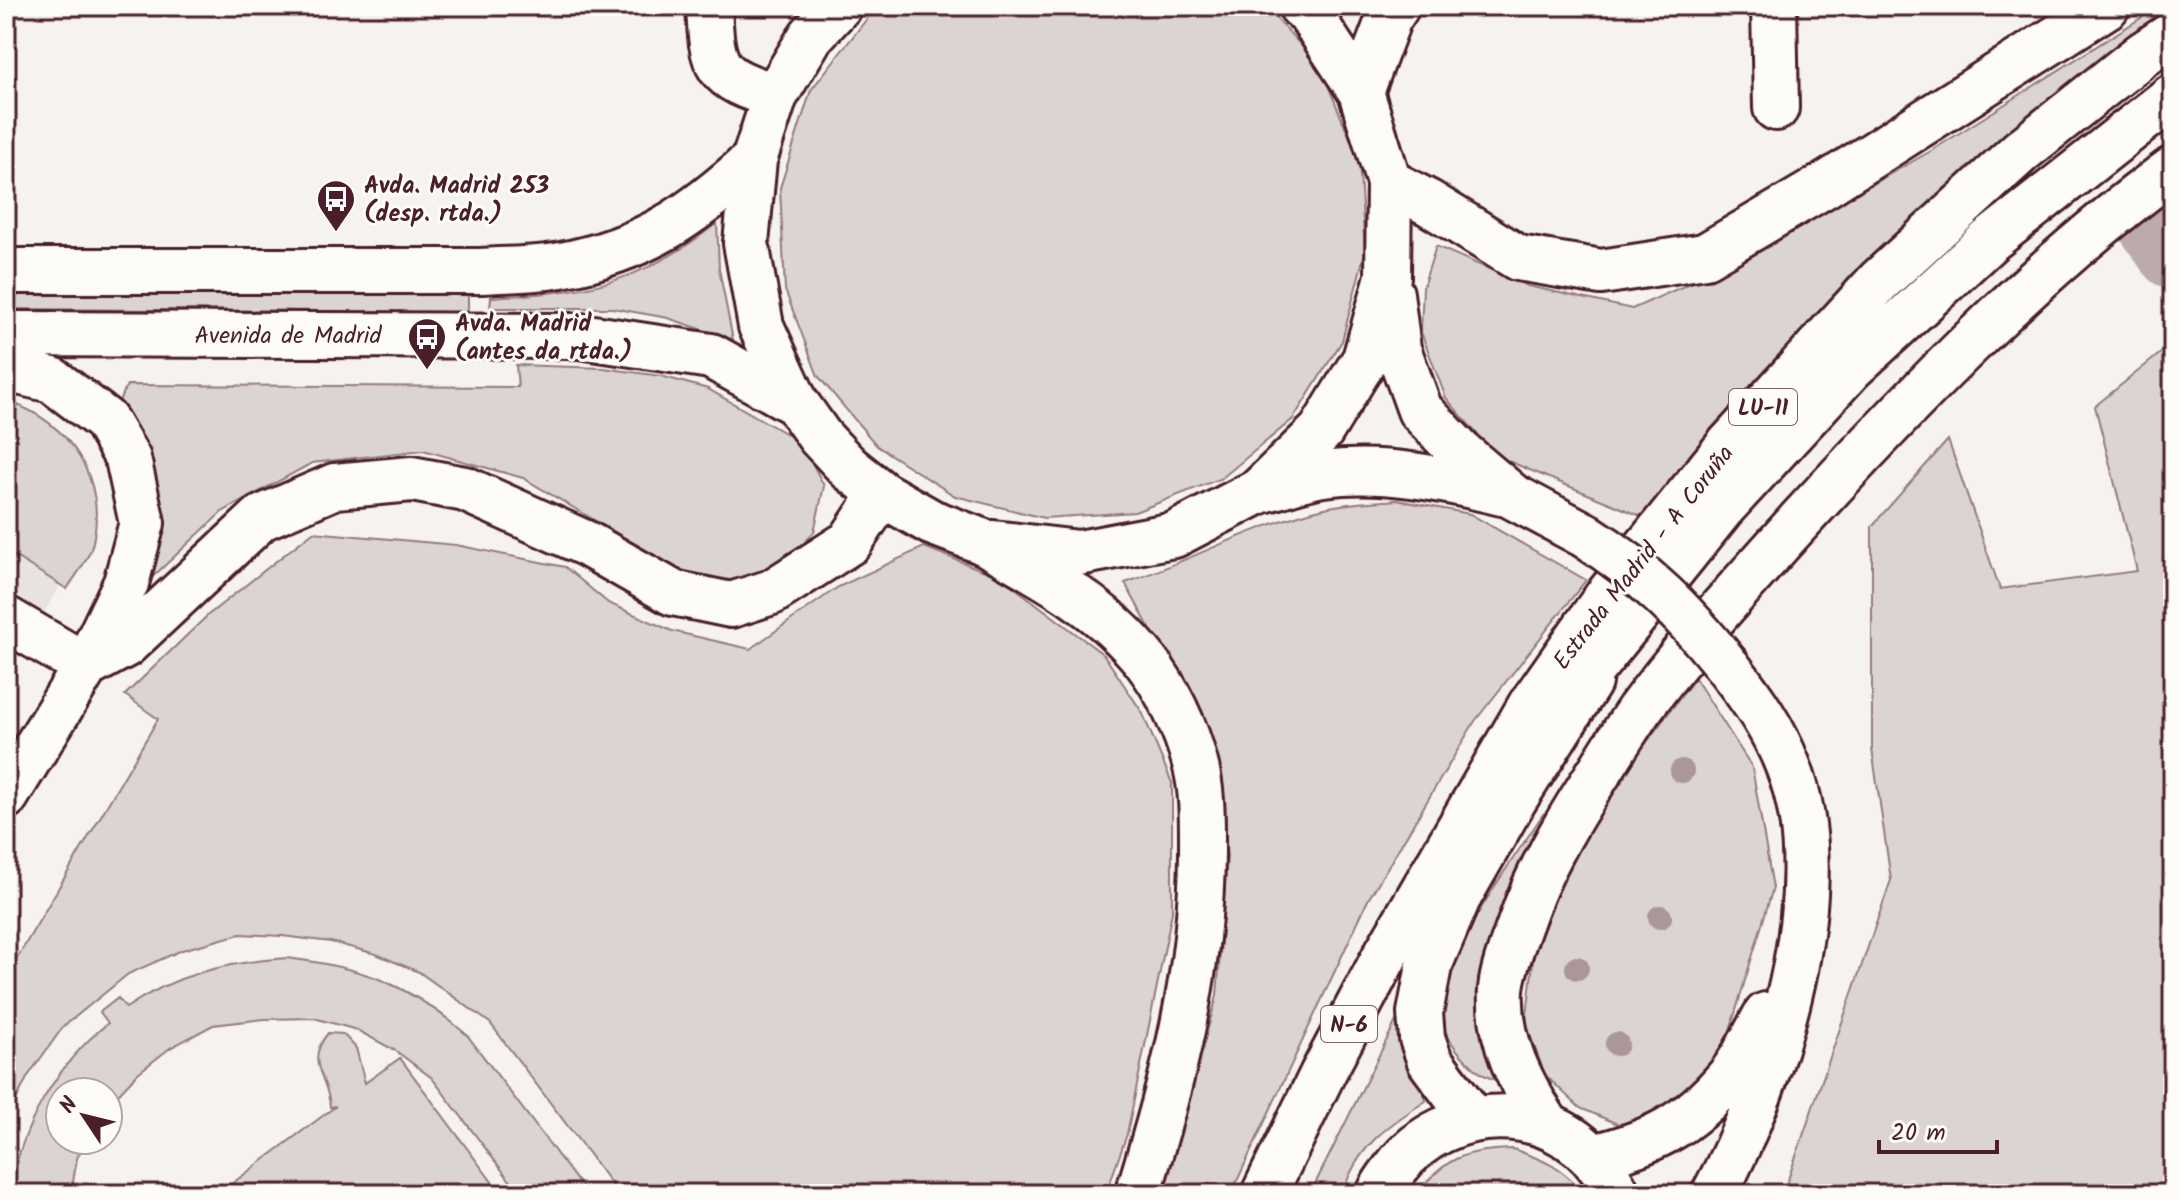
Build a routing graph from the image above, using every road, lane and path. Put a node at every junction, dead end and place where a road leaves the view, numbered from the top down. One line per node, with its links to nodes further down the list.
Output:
1 (709, 6): 9 (main road)
2 (839, 6): 9 (main road)
3 (1301, 6): 8 (main road)
4 (1397, 6): 8 (main road)
5 (1774, 6): 11 (main road)
6 (2107, 6): 14 (main road)
7 (2173, 34): 28 (main road, Estrada Madrid - A Coruña / LU-11)
8 (1361, 92): 14 (main road)
9 (775, 96): 12 (main road)
10 (2173, 96): 25 (main road, Estrada Madrid - A Coruña / LU-11)
11 (1776, 108)
12 (754, 160): 15 (main road); 19 (main road)
13 (2173, 169): 31 (main road)
14 (1389, 182): 16 (main road)
15 (6, 271)
16 (1388, 277): 20 (main road); 22 (main road)
17 (6, 334): 19 (main road, Avenida de Madrid)
18 (6, 369): 26 (main road)
19 (796, 403): 21 (main road)
20 (1259, 491): 22 (main road); 23 (main road)
21 (882, 494): 23 (main road); 26 (main road)
22 (1512, 496): 29 (main road, bridge)
23 (984, 542): 33 (main road)
24 (6, 619): 26 (main road)
25 (1616, 640): 28 (main road, Estrada Madrid - A Coruña / LU-11); 30 (main road)
26 (86, 666): 27 (main road)
27 (6, 796)
28 (1442, 859): 34 (main road, Estrada Madrid - A Coruña / N-6)
29 (1794, 969): 32 (main road); 37 (main road)
30 (1473, 1119): 31 (main road); 35 (main road)
31 (1548, 1126): 32 (main road)
32 (1593, 1157): 36 (main road)
33 (1138, 1194)
34 (1264, 1194)
35 (1379, 1194)
36 (1617, 1194)
37 (1714, 1194)

